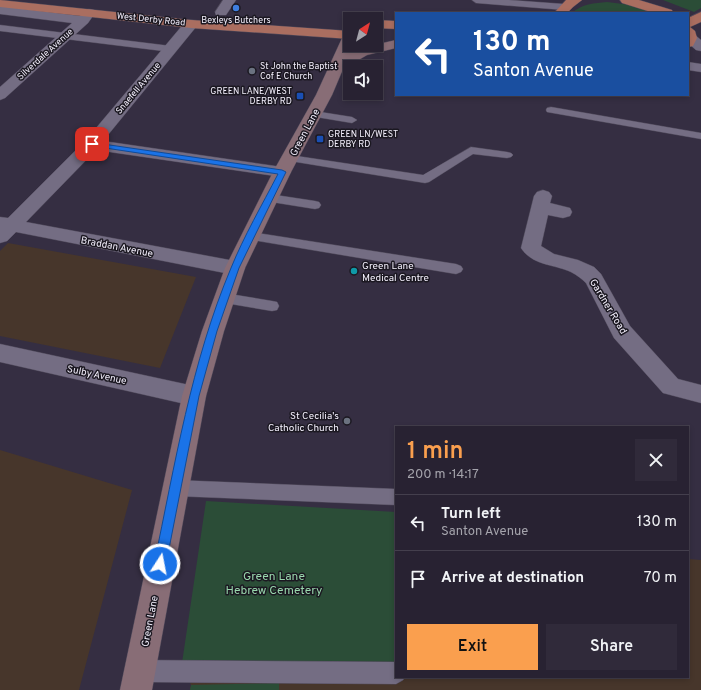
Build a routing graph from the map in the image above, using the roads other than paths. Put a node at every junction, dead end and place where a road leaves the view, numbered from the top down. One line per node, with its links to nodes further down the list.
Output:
1 (230, 0): 10 (street)
2 (476, 0): 5 (lane)
3 (626, 0): 11 (highway)
4 (0, 3): 7 (highway, West Derby Road)
5 (570, 4)
6 (135, 5): 7 (highway, West Derby Road)
7 (83, 7): 8 (street); 15 (highway, West Derby Road); 20 (street, Silverdale Avenue)
8 (0, 10)
9 (207, 11): 10 (highway)
10 (221, 12): 12 (highway)
11 (664, 12)
12 (236, 14)
13 (701, 16): 14 (highway)
14 (689, 23)
15 (191, 24): 19 (highway, West Derby Road); 24 (street, Snaefell Avenue)
16 (383, 24): 17 (highway)
17 (395, 25)
18 (0, 28): 20 (lane)
19 (343, 35)
20 (65, 36): 24 (lane); 29 (street, Silverdale Avenue)
21 (383, 37): 22 (highway)
22 (395, 38)
23 (395, 44): 26 (main road)
24 (171, 49): 34 (street, Snaefell Avenue)
25 (343, 52): 26 (main road, Green Lane)
26 (337, 66): 31 (main road, Green Lane)
27 (689, 66): 28 (street)
28 (701, 68)
29 (0, 95)
30 (551, 110): 33 (lane)
31 (314, 114): 32 (lane); 36 (main road, Green Lane)
32 (352, 120)
33 (701, 136)
34 (92, 144): 36 (street); 40 (street, Snaefell Avenue)
35 (507, 155): 36 (lane)
36 (286, 165): 37 (main road, Green Lane)
37 (269, 198): 38 (lane); 41 (main road, Green Lane)
38 (315, 205)
39 (563, 212): 47 (street, Gardner Road)
40 (4, 229): 42 (street, Braddan Avenue)
41 (253, 232): 42 (main road, Green Lane); 43 (lane)
42 (235, 268): 44 (main road, Green Lane)
43 (456, 269)
44 (224, 298): 45 (lane); 48 (main road, Green Lane)
45 (272, 306)
46 (0, 353): 48 (street, Sulby Avenue)
47 (701, 394)
48 (194, 396): 49 (main road, Green Lane)
49 (174, 488): 50 (lane); 52 (main road, Green Lane)
50 (395, 498)
51 (395, 673): 52 (lane)
52 (138, 681)

